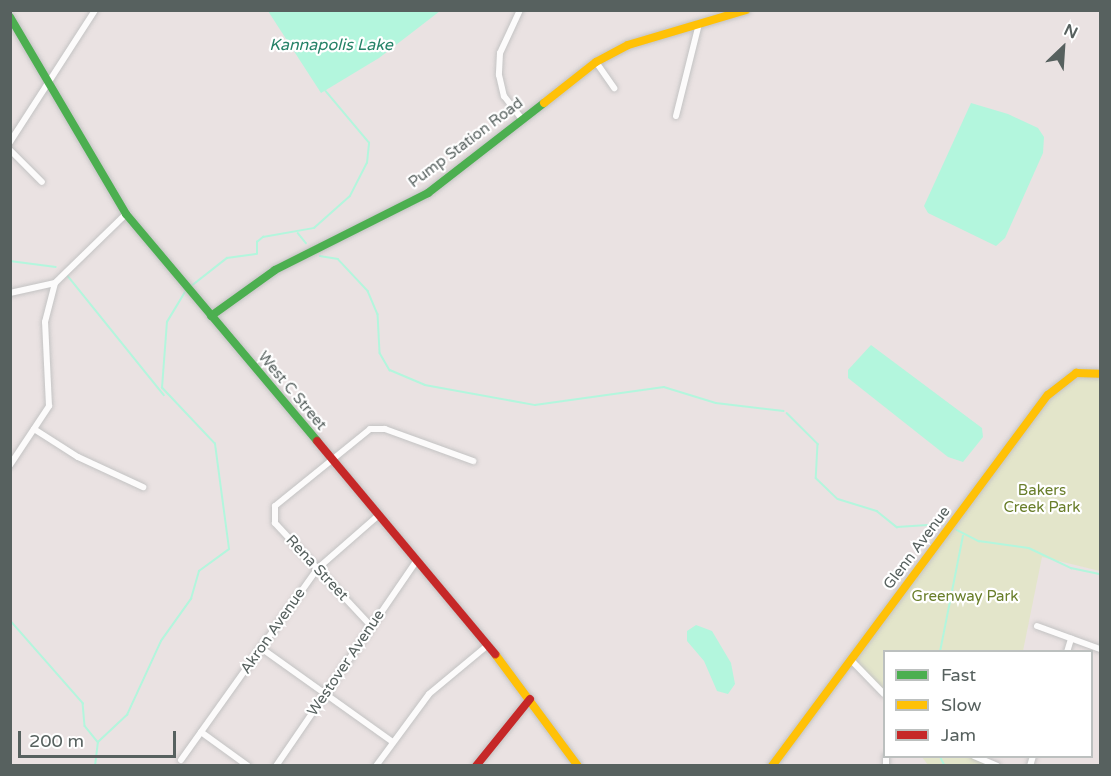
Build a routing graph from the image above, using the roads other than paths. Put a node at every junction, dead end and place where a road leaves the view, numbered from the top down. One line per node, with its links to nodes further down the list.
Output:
1 (95, 10): 7 (street)
2 (520, 10): 10 (street)
3 (746, 10): 5 (street, Pump Station Road)
4 (10, 17): 7 (street, West C Street)
5 (699, 24): 6 (street, Pump Station Road); 9 (street)
6 (596, 62): 8 (street); 10 (street, Pump Station Road)
7 (46, 83): 11 (street); 14 (street, West C Street)
8 (614, 88)
9 (676, 116)
10 (521, 118): 17 (street, Pump Station Road)
11 (10, 142)
12 (10, 150): 13 (street)
13 (42, 182)
14 (126, 214): 15 (street); 17 (street, West C Street)
15 (54, 283): 16 (street); 19 (street)
16 (10, 293)
17 (211, 316): 21 (street, West C Street)
18 (1101, 374): 35 (street, Glenn Avenue)
19 (34, 429): 20 (street); 24 (street)
20 (13, 454): 23 (street)
21 (332, 460): 22 (street); 25 (street, West C Street); 27 (street, Rena Street)
22 (473, 461)
23 (10, 465)
24 (143, 487)
25 (379, 515): 26 (street, West C Street); 27 (street, Akron Avenue)
26 (417, 560): 28 (street, Westover Avenue); 31 (street, West C Street)
27 (317, 569): 28 (street, Rena Street); 32 (street, Akron Avenue)
28 (371, 626): 37 (street, Westover Avenue)
29 (1037, 626): 30 (street)
30 (1071, 639): 33 (street); 34 (street)
31 (488, 645): 38 (street, West C Street); 40 (street)
32 (261, 648): 37 (street); 39 (street, Akron Avenue)
33 (1101, 649)
34 (1067, 650)
35 (851, 660): 36 (street); 48 (street, Glenn Avenue)
36 (883, 692)
37 (326, 694): 40 (street); 44 (street, Westover Avenue)
38 (530, 699): 46 (street); 47 (street, West C Street)
39 (201, 732): 42 (street, Akron Avenue); 43 (street)
40 (393, 741): 45 (street)
41 (979, 758): 49 (street)
42 (181, 760)
43 (248, 765)
44 (276, 765)
45 (376, 765)
46 (476, 765)
47 (578, 765)
48 (772, 765)
49 (997, 765)

